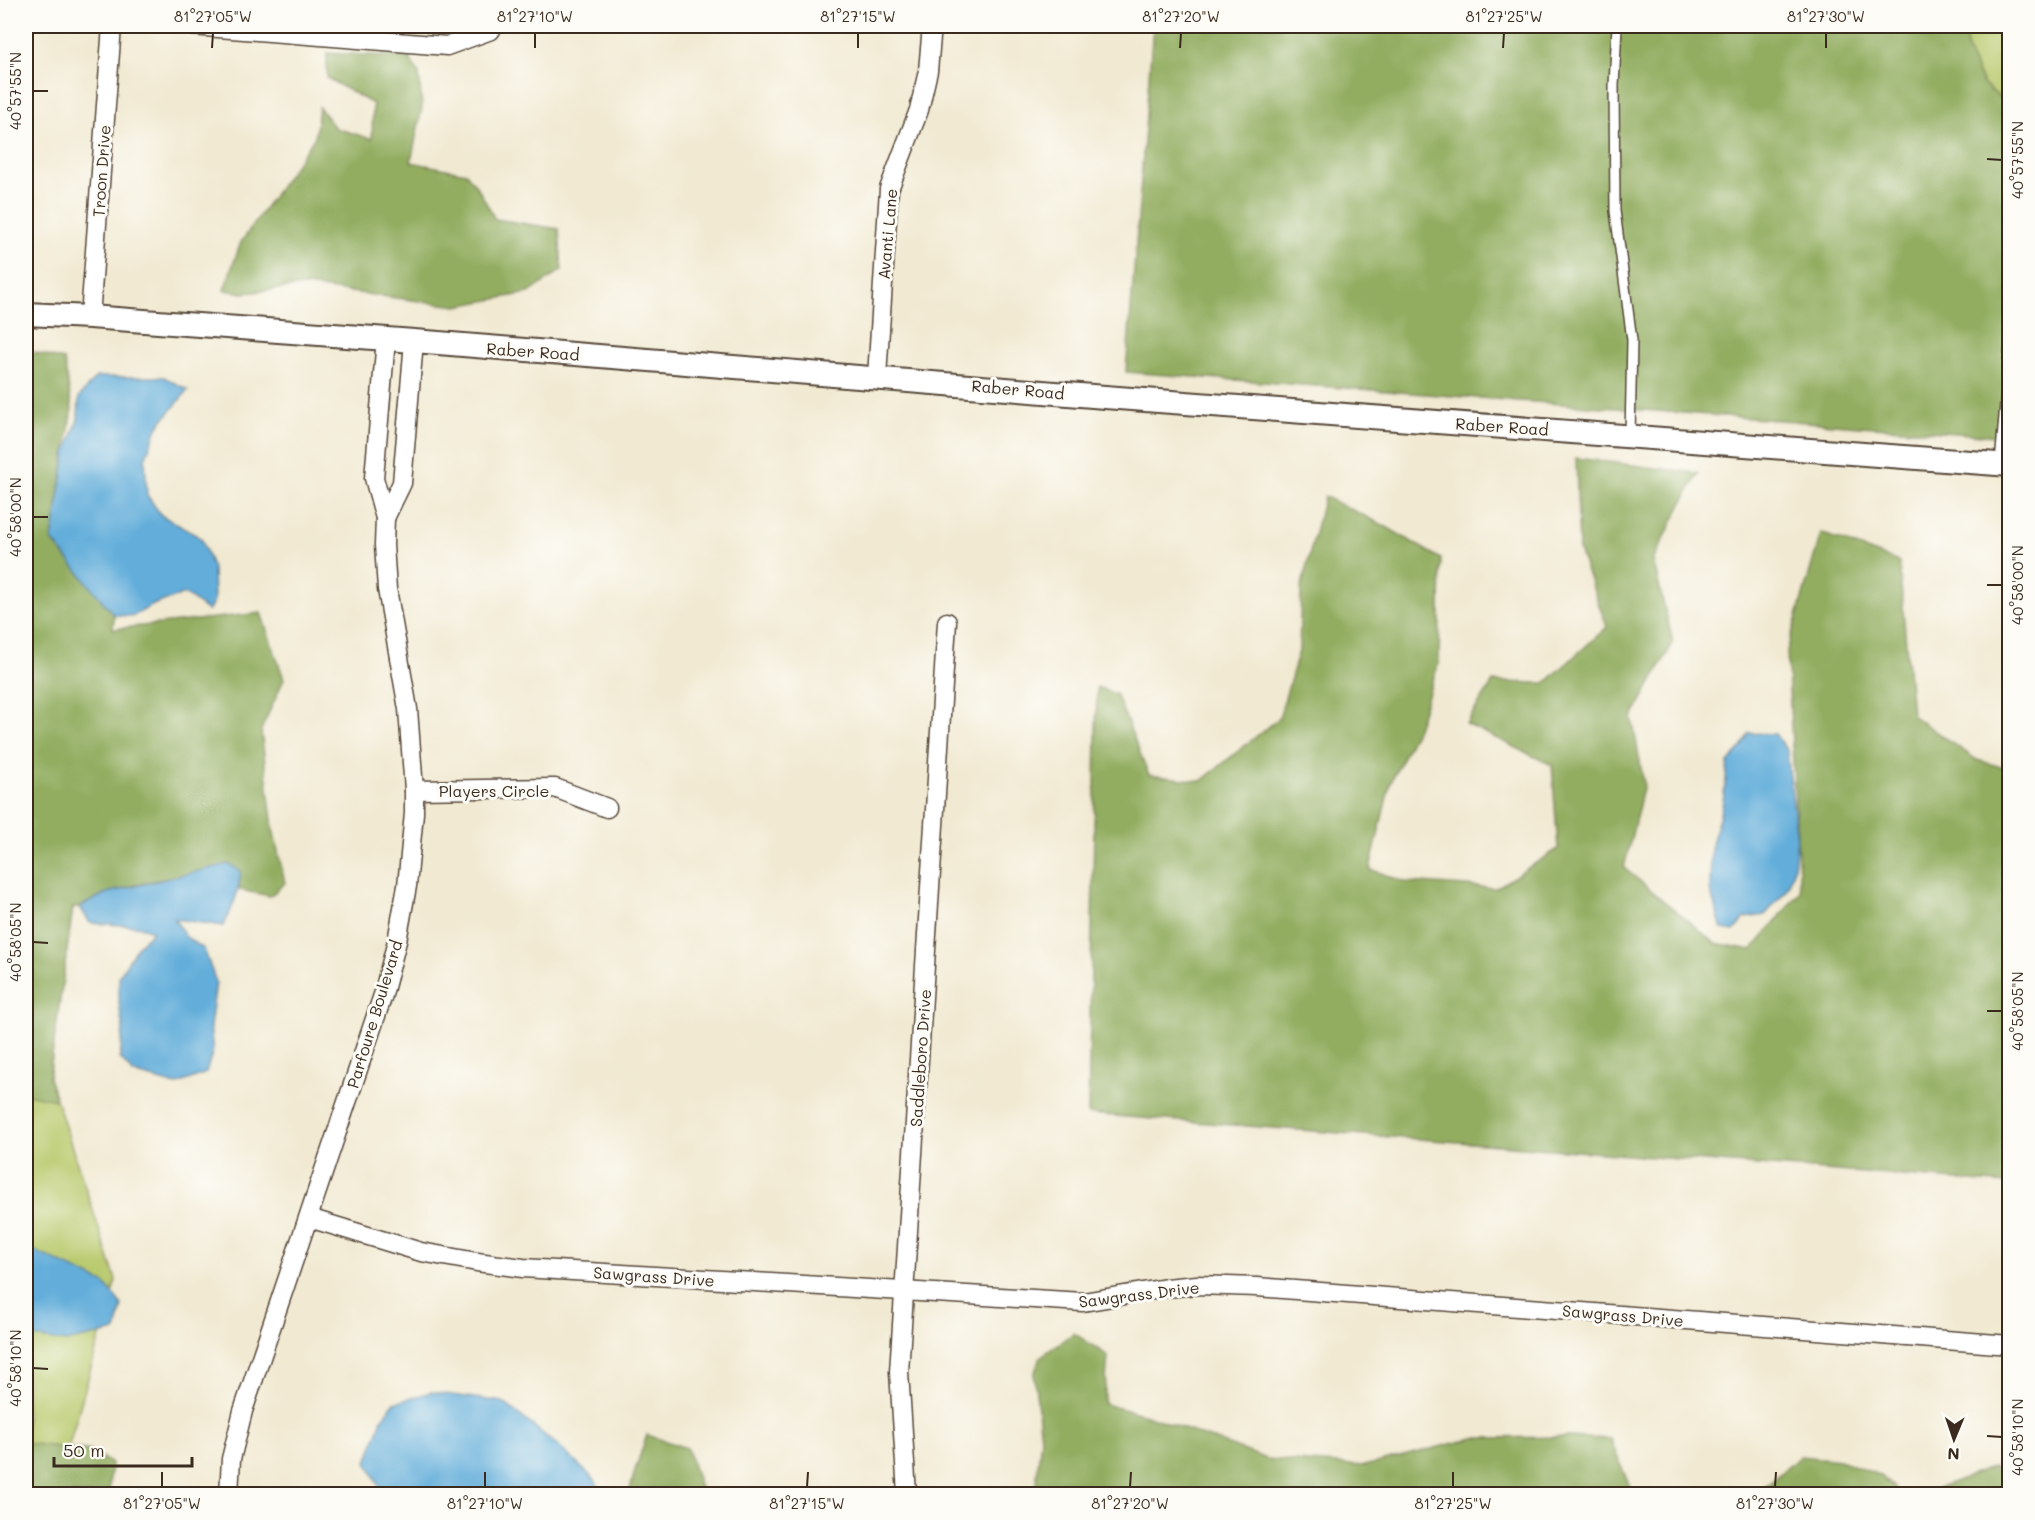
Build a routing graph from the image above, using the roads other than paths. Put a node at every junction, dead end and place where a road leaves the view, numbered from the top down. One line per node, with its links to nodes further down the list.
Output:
1 (112, 26): 7 (street, Troon Drive)
2 (192, 26): 5 (street)
3 (932, 26): 11 (street, Avanti Lane)
4 (1617, 26): 12 (lane)
5 (491, 30)
6 (26, 314): 7 (street, Raber Road)
7 (90, 317): 8 (street, Raber Road)
8 (386, 339): 9 (street, Raber Road); 14 (street, Parfoure Boulevard)
9 (414, 341): 11 (street, Raber Road); 14 (street, Parfoure Boulevard)
10 (2010, 344): 13 (lane)
11 (877, 377): 12 (street, Raber Road)
12 (1630, 436): 13 (street, Raber Road)
13 (2005, 464)
14 (385, 518): 16 (street, Parfoure Boulevard)
15 (947, 622): 19 (street, Saddleboro Drive)
16 (414, 790): 17 (street, Players Circle); 18 (street, Parfoure Boulevard)
17 (607, 808)
18 (309, 1218): 19 (street, Sawgrass Drive); 21 (street, Parfoure Boulevard)
19 (904, 1292): 20 (street, Sawgrass Drive); 22 (street, Saddleboro Drive)
20 (2010, 1345)
21 (229, 1494)
22 (907, 1494)

